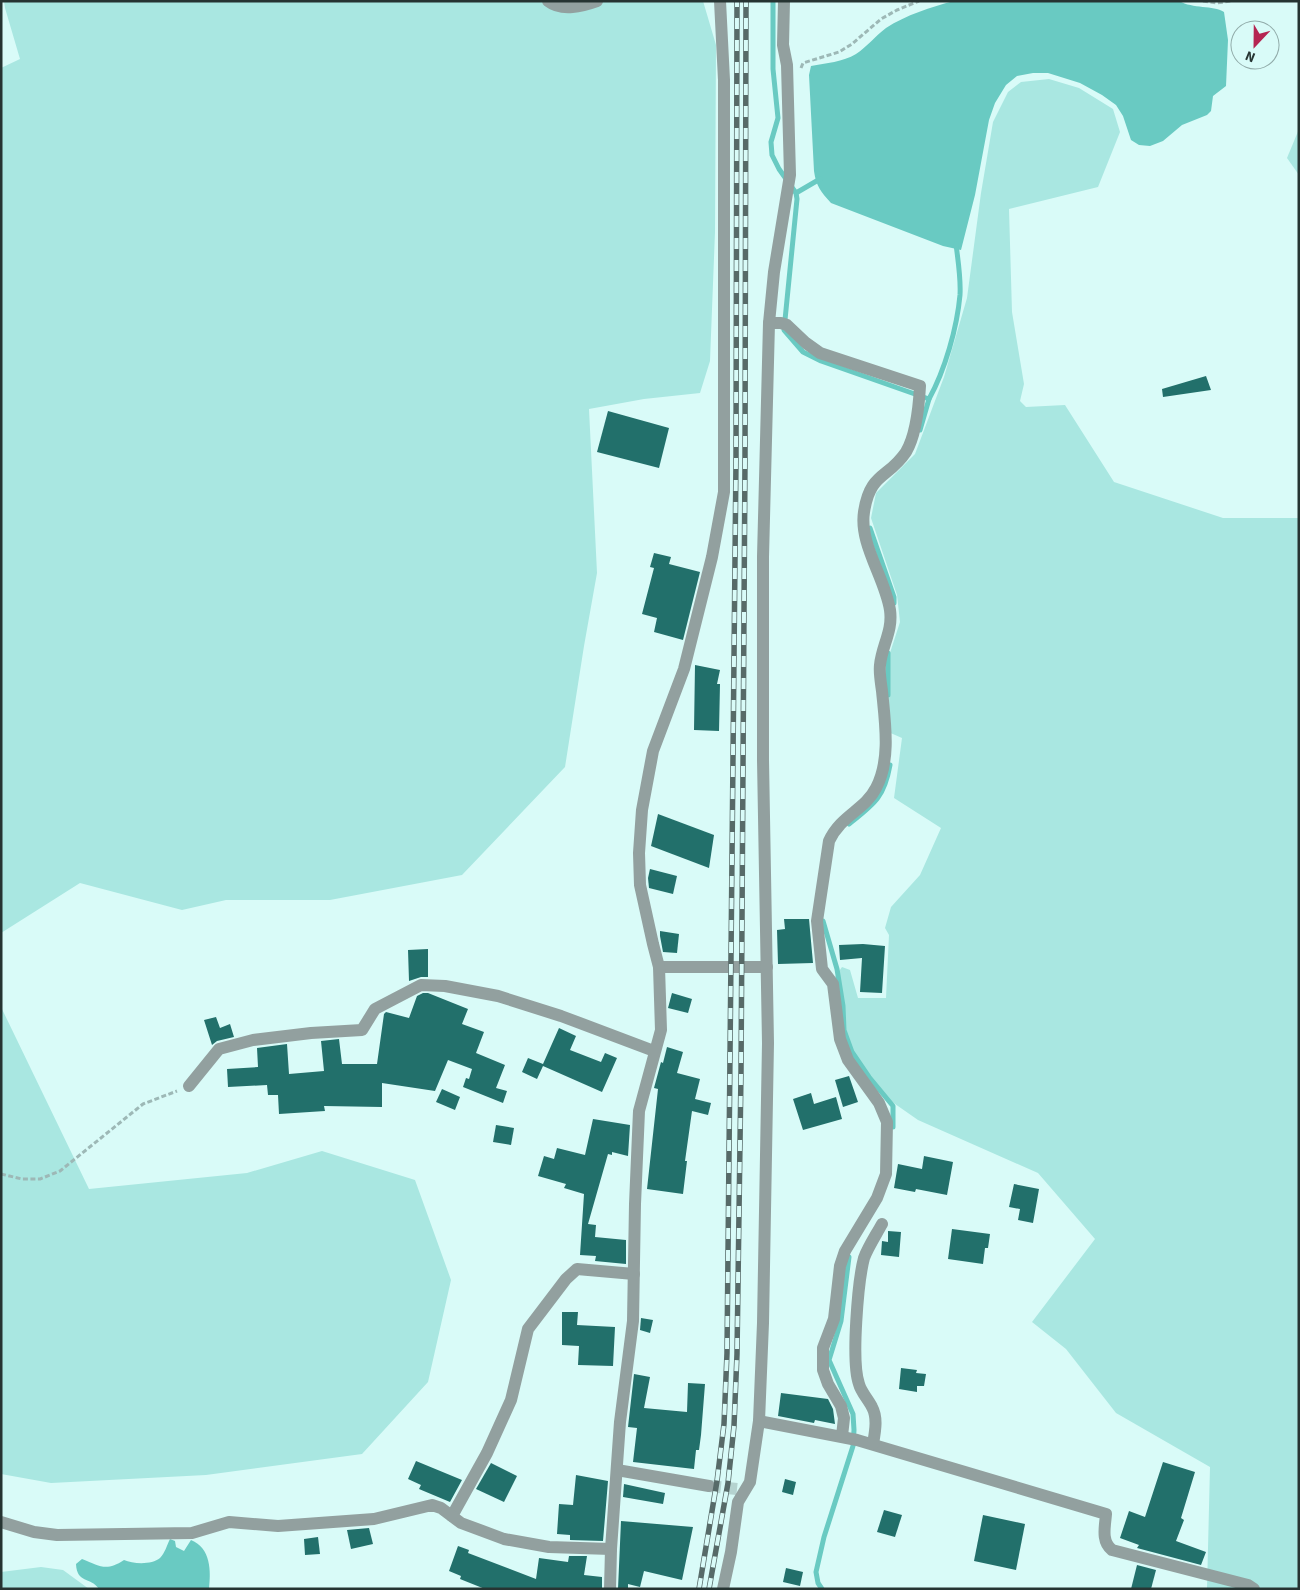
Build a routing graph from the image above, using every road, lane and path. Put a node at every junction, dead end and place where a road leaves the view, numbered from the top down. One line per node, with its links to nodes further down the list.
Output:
1 (548, 1): 2 (street)
2 (597, 1)
3 (720, 1): 11 (street)
4 (784, 1): 9 (street)
5 (920, 1): 8 (path)
6 (1203, 1): 7 (path)
7 (1231, 1)
8 (798, 75)
9 (779, 323): 10 (street); 18 (street)
10 (767, 967): 11 (street); 17 (street)
11 (660, 968): 12 (street)
12 (654, 1051): 13 (street); 16 (street)
13 (189, 1086): 14 (path)
14 (1, 1174)
15 (882, 1224): 19 (street)
16 (634, 1274): 20 (street); 22 (street)
17 (759, 1421): 18 (street); 26 (street)
18 (850, 1438): 19 (street)
19 (873, 1444): 27 (street)
20 (617, 1470): 21 (street); 24 (street)
21 (710, 1486)
22 (452, 1516): 23 (street); 24 (street)
23 (1, 1522)
24 (611, 1548): 25 (street)
25 (610, 1589)
26 (724, 1589)
27 (1254, 1589)

